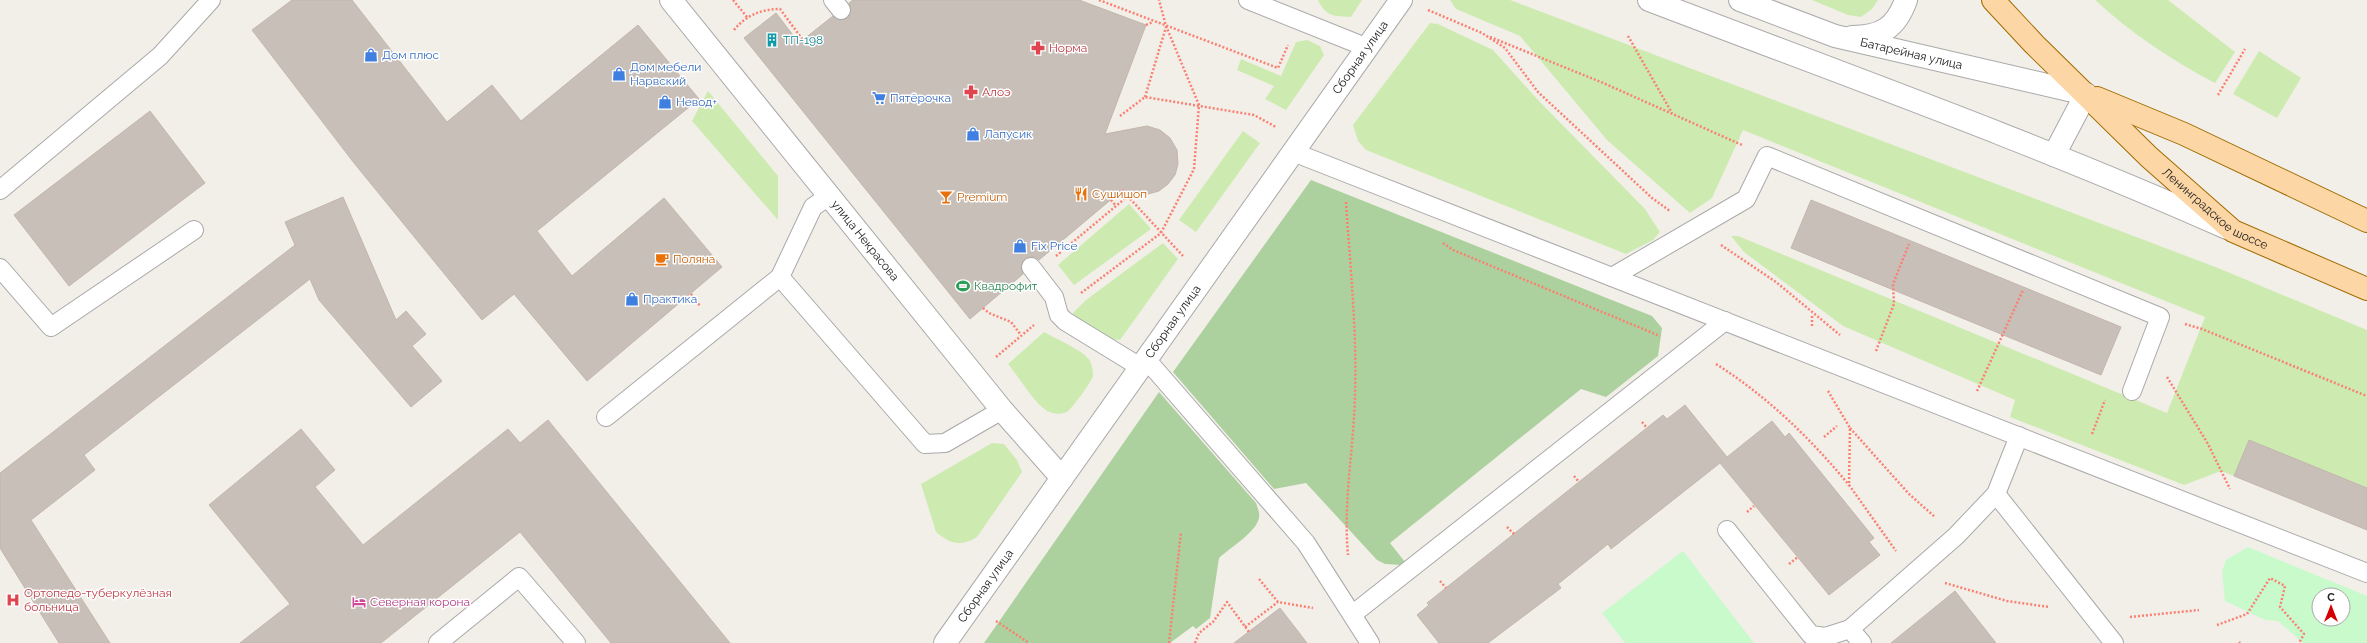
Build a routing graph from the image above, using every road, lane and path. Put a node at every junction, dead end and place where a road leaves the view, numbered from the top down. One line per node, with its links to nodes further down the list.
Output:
1 (211, 0): 36 (lane)
2 (672, 0): 38 (street, улица Некрасова)
3 (733, 0): 13 (path)
4 (1099, 0): 14 (path)
5 (1159, 0): 16 (path)
6 (1248, 0): 22 (lane)
7 (1401, 0): 22 (street, Сборная улица)
8 (1649, 0): 33 (street)
9 (1740, 0): 20 (street, Батарейная улица)
10 (1906, 0): 20 (street)
11 (1993, 0): 25 (main road, Ленинградское шоссе)
12 (1428, 10): 18 (path)
13 (748, 18): 17 (path); 21 (path)
14 (1154, 22): 15 (path); 16 (path)
15 (1146, 25)
16 (1166, 26): 24 (path); 27 (path); 28 (path)
17 (732, 32)
18 (1482, 33): 29 (path); 45 (path)
19 (1628, 36): 29 (path)
20 (1835, 36): 25 (street, Батарейная улица)
21 (803, 40)
22 (1368, 48): 32 (street, Сборная улица)
23 (2245, 49): 26 (path)
24 (1279, 65)
25 (2086, 94): 33 (street); 43 (main road, Ленинградское шоссе); 46 (main road, Ленинградское шоссе)
26 (2218, 95)
27 (1144, 97): 28 (path); 30 (path)
28 (1198, 105): 31 (path); 47 (path)
29 (1672, 114): 34 (path)
30 (1120, 116)
31 (1278, 128)
32 (1293, 152): 35 (lane); 73 (street, Сборная улица)
33 (2054, 155): 46 (street)
34 (1767, 156): 42 (lane); 45 (lane)
35 (1344, 172): 54 (lane); 92 (path)
36 (0, 190)
37 (1122, 190): 39 (path)
38 (829, 196): 53 (lane); 78 (street, улица Некрасова)
39 (1128, 196): 41 (path); 47 (path)
40 (1111, 200): 41 (path)
41 (1116, 206): 52 (path)
42 (1920, 218): 50 (lane); 69 (path)
43 (2367, 221)
44 (194, 230): 51 (lane)
45 (1696, 230): 54 (lane); 60 (path)
46 (2233, 231): 55 (main road, Ленинградское шоссе)
47 (1161, 233): 49 (path); 56 (path)
48 (1441, 241): 67 (path)
49 (1185, 259)
50 (2033, 265): 61 (lane); 74 (path)
51 (0, 268)
52 (1034, 270): 73 (lane)
53 (780, 277): 78 (lane); 79 (lane)
54 (1612, 277): 62 (lane)
55 (2367, 289)
56 (1080, 293)
57 (690, 294): 58 (path)
58 (702, 308)
59 (983, 308): 64 (path)
60 (1812, 314): 65 (path); 71 (path)
61 (2160, 317): 66 (lane); 76 (path)
62 (1725, 321): 67 (lane); 71 (lane)
63 (1028, 331): 64 (path)
64 (1021, 335): 72 (path)
65 (1843, 337)
66 (2152, 344): 75 (lane); 88 (path)
67 (1690, 347): 86 (path); 96 (lane)
68 (1869, 348): 69 (path)
69 (1876, 351): 70 (path)
70 (1883, 354)
71 (1810, 355): 81 (path); 82 (lane)
72 (994, 358)
73 (1143, 363): 85 (street, Сборная улица); 96 (lane)
74 (1970, 389)
75 (2132, 391)
76 (2367, 396)
77 (2106, 398): 84 (path)
78 (1002, 410): 85 (street, улица Некрасова)
79 (606, 417)
80 (1837, 426): 83 (path)
81 (1850, 428): 86 (path); 91 (path)
82 (2019, 436): 84 (lane); 87 (lane)
83 (1824, 437)
84 (2081, 461): 88 (lane)
85 (1062, 478): 104 (street, Сборная улица)
86 (1849, 485): 94 (path)
87 (1996, 494): 91 (lane); 110 (lane)
88 (2246, 525): 93 (lane)
89 (1727, 530): 100 (lane)
90 (1181, 532): 106 (path)
91 (1956, 536): 94 (lane)
92 (1348, 561)
93 (2367, 573)
94 (1912, 575): 100 (lane)
95 (1278, 602): 99 (path)
96 (1353, 614): 108 (lane)
97 (994, 620): 105 (path)
98 (2217, 625): 111 (path)
99 (1245, 627): 101 (path); 107 (path)
100 (1850, 629): 109 (lane)
101 (1248, 632)
102 (438, 643): 103 (lane)
103 (576, 643)
104 (944, 643)
105 (1029, 643)
106 (1169, 643)
107 (1195, 643)
108 (1370, 643)
109 (1862, 643)
110 (2114, 643)
111 (2299, 643)

